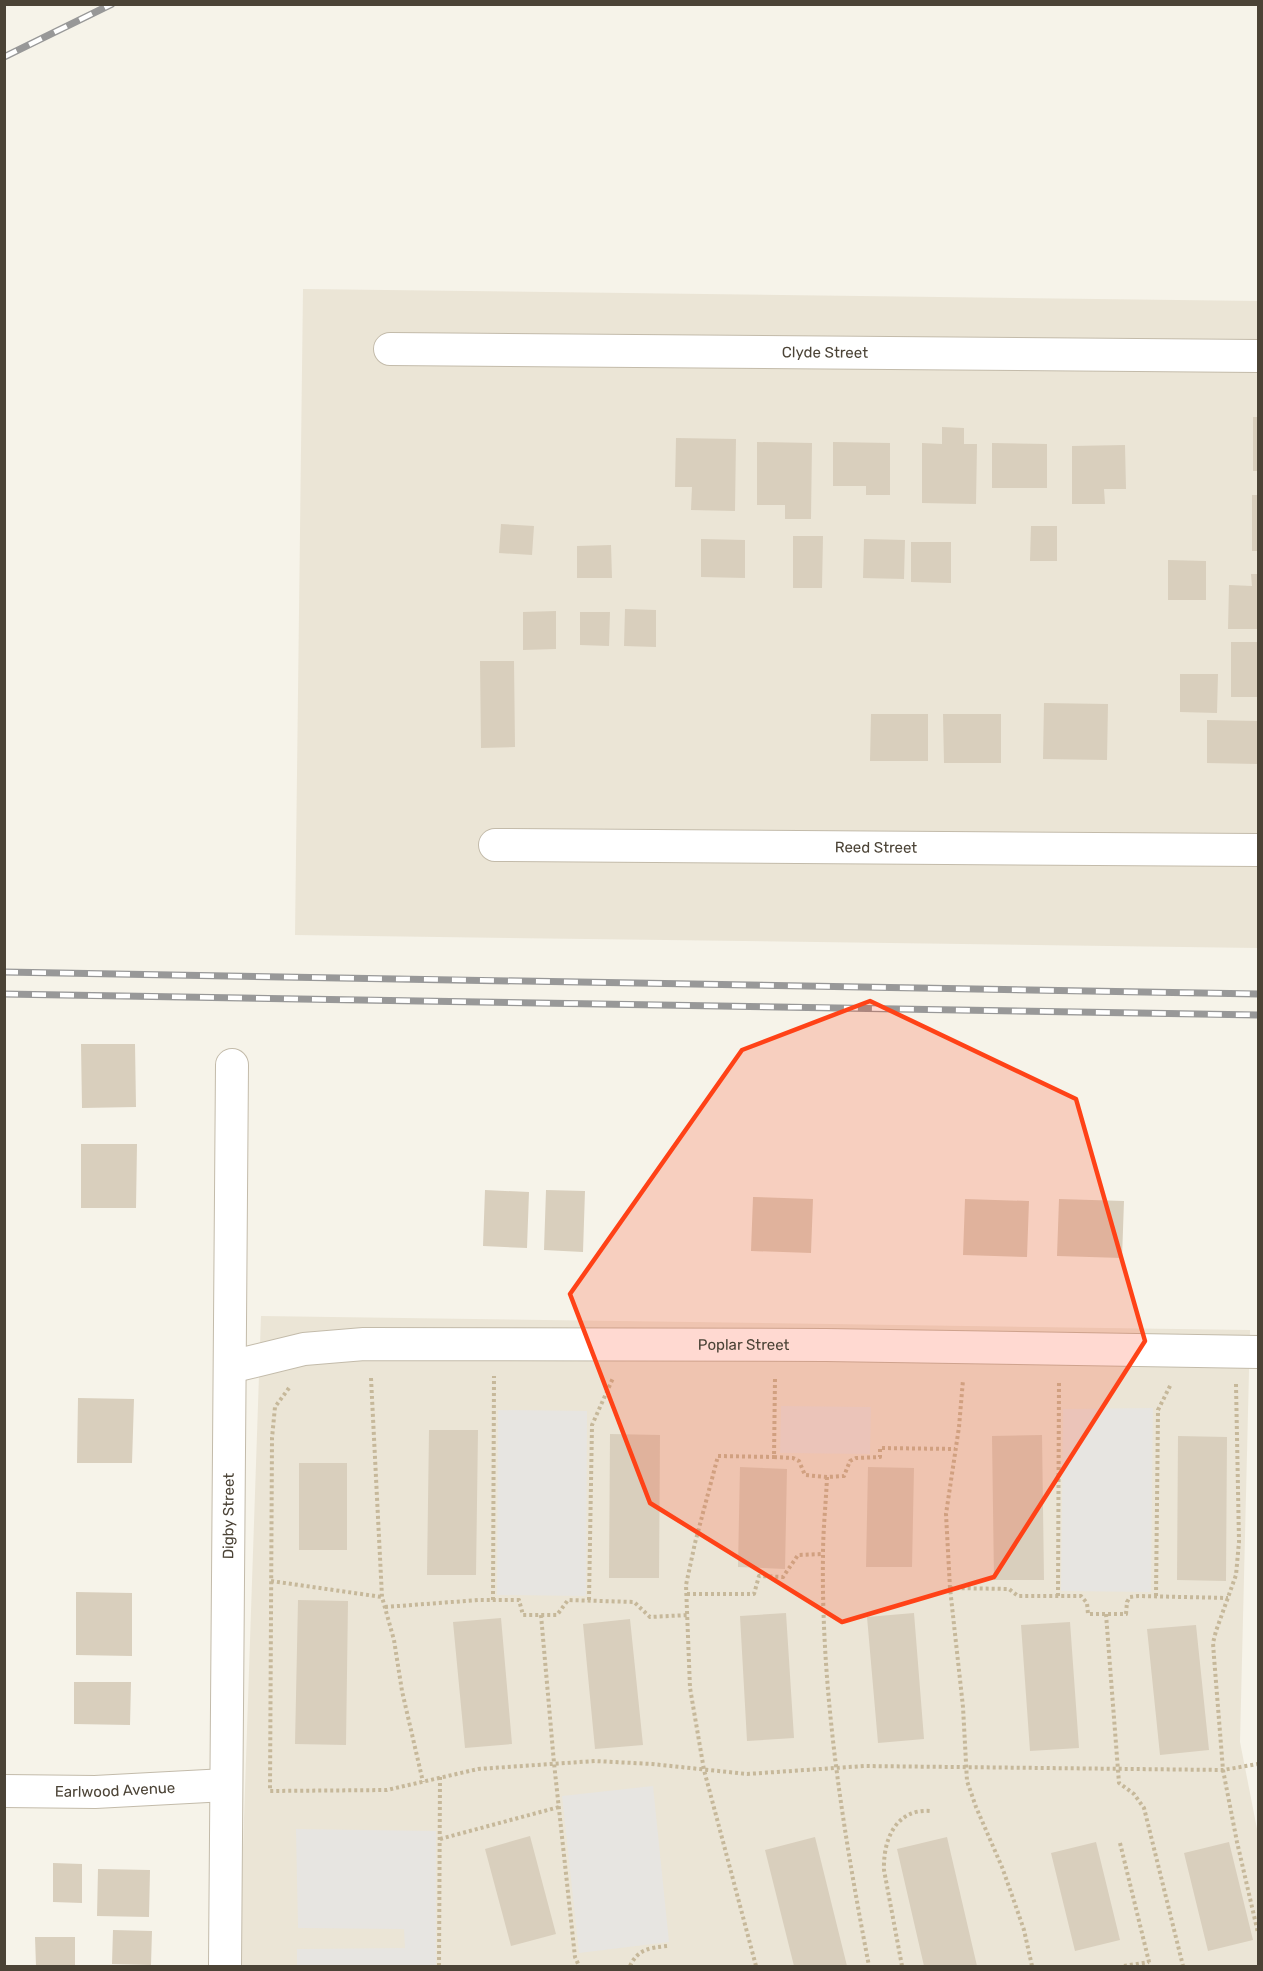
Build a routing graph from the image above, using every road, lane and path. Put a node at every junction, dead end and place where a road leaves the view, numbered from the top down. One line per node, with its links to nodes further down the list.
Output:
1 (390, 349): 2 (street, Clyde Street)
2 (1258, 356)
3 (495, 845): 4 (street, Reed Street)
4 (1258, 850)
5 (232, 1065): 7 (street, Digby Street)
6 (1258, 1352): 7 (street, Poplar Street)
7 (230, 1367): 51 (street, Digby Street)
8 (371, 1374): 34 (path)
9 (483, 1375): 10 (path)
10 (494, 1375): 11 (path); 36 (path)
11 (506, 1376)
12 (603, 1377): 37 (path)
13 (764, 1378): 14 (path)
14 (776, 1378): 15 (path); 26 (path)
15 (786, 1378)
16 (952, 1380): 17 (path)
17 (963, 1380): 18 (path); 25 (path)
18 (974, 1380)
19 (1048, 1380): 20 (path)
20 (1059, 1380): 21 (path); 32 (path)
21 (1069, 1380)
22 (1161, 1381): 33 (path)
23 (1226, 1381): 35 (path)
24 (295, 1384): 29 (path)
25 (956, 1449): 27 (path); 30 (path)
26 (774, 1457): 27 (path); 31 (path)
27 (827, 1477): 28 (path)
28 (823, 1554): 31 (path); 44 (path)
29 (271, 1581): 34 (path); 50 (path)
30 (950, 1588): 32 (path); 45 (path)
31 (687, 1594): 40 (path)
32 (1058, 1596): 39 (path)
33 (1156, 1596): 35 (path); 39 (path)
34 (382, 1597): 38 (path)
35 (1228, 1598): 48 (path)
36 (493, 1600): 38 (path); 41 (path)
37 (589, 1600): 40 (path); 41 (path)
38 (385, 1607): 50 (path)
39 (1106, 1614): 46 (path)
40 (688, 1615): 47 (path)
41 (541, 1616): 42 (path)
42 (554, 1763): 47 (path); 49 (path); 53 (path)
43 (1258, 1764): 48 (path)
44 (836, 1767): 45 (path); 47 (path); 65 (path)
45 (967, 1767): 46 (path); 67 (path)
46 (1118, 1769): 48 (path); 69 (path)
47 (704, 1770): 64 (path)
48 (1223, 1770): 57 (path)
49 (440, 1778): 50 (path); 55 (path)
50 (423, 1782)
51 (226, 1785): 52 (street, Earlwood Avenue); 60 (street, Digby Street)
52 (4, 1791)
53 (559, 1807): 55 (path); 62 (path)
54 (931, 1811): 66 (path)
55 (440, 1839): 61 (path)
56 (1120, 1843): 59 (path)
57 (1258, 1934)
58 (667, 1946): 63 (path)
59 (1150, 1964): 68 (path)
60 (225, 1966)
61 (439, 1966)
62 (579, 1966)
63 (630, 1966)
64 (756, 1966)
65 (869, 1966)
66 (902, 1966)
67 (1032, 1966)
68 (1124, 1966)
69 (1183, 1966)

